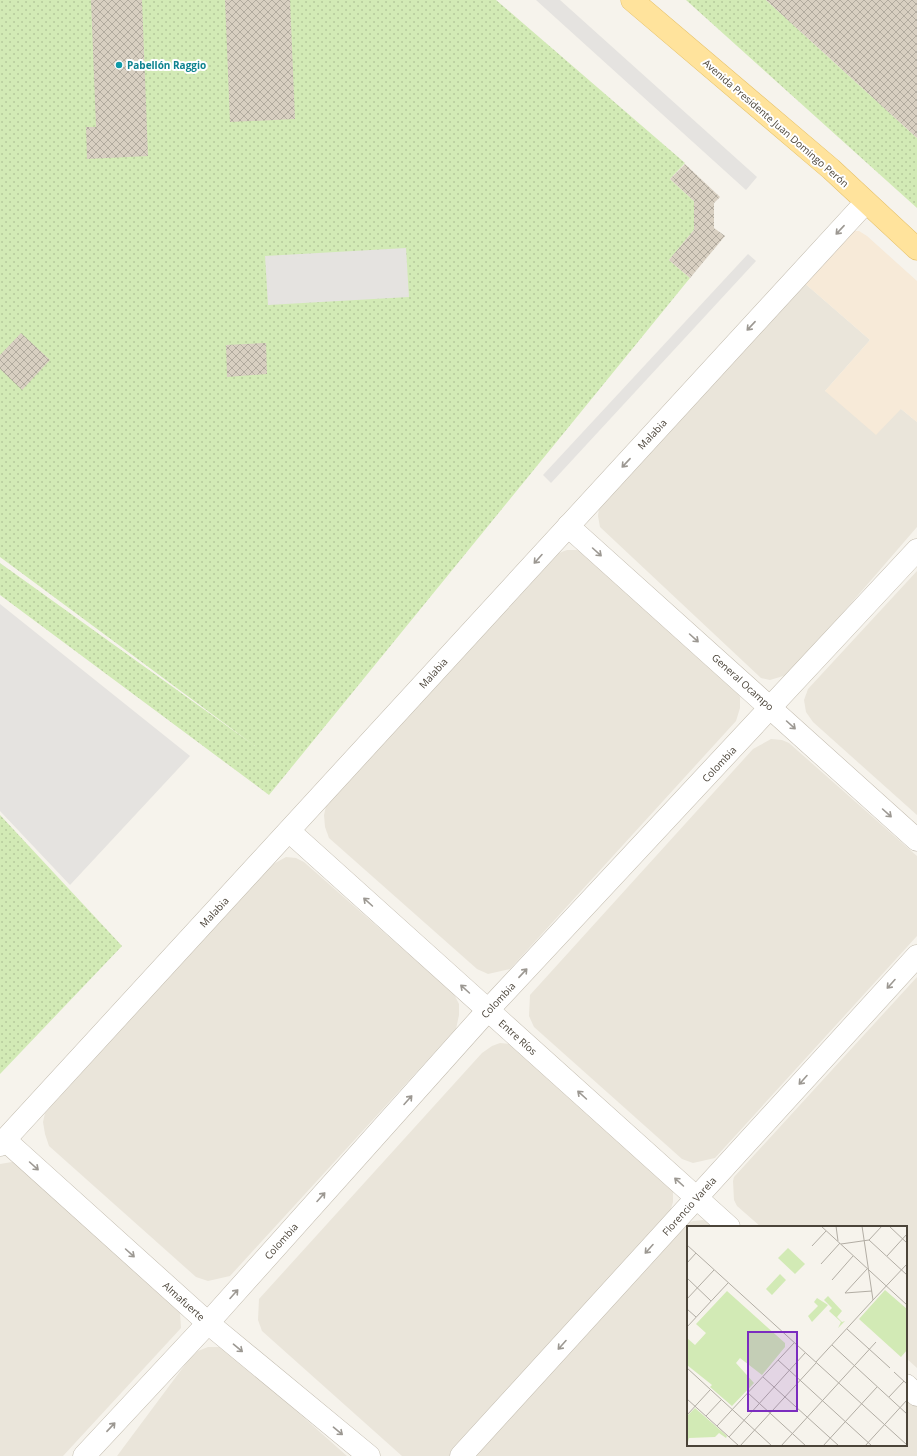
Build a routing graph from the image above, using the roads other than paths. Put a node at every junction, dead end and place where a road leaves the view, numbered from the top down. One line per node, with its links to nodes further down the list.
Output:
1 (632, 0): 2 (main road, Avenida Presidente Juan Domingo Perón)
2 (866, 202): 3 (main road, Avenida Presidente Juan Domingo Perón); 4 (street, Malabia, one-way to 4)
3 (917, 249)
4 (568, 526): 6 (street, General Ocampo, one-way to 6); 7 (street, Malabia, one-way to 7)
5 (917, 550): 6 (street, Colombia)
6 (771, 708): 8 (street, General Ocampo, one-way to 8); 10 (street, Colombia, one-way to 6)
7 (289, 831): 10 (street, Entre Ríos, one-way to 7); 11 (street, Malabia)
8 (917, 840)
9 (917, 956): 12 (street, Florencio Varela, one-way to 12)
10 (488, 1010): 12 (street, Entre Ríos, one-way to 10); 14 (street, Colombia, one-way to 10)
11 (2, 1142): 14 (street, Almafuerte, one-way to 14)
12 (696, 1198): 13 (street, Entre Ríos); 19 (street, Florencio Varela, one-way to 19)
13 (727, 1226)
14 (208, 1323): 17 (street, Colombia, one-way to 14); 18 (street, Almafuerte, one-way to 18)
15 (907, 1386): 16 (street)
16 (917, 1395)
17 (84, 1456)
18 (369, 1456)
19 (461, 1456)

